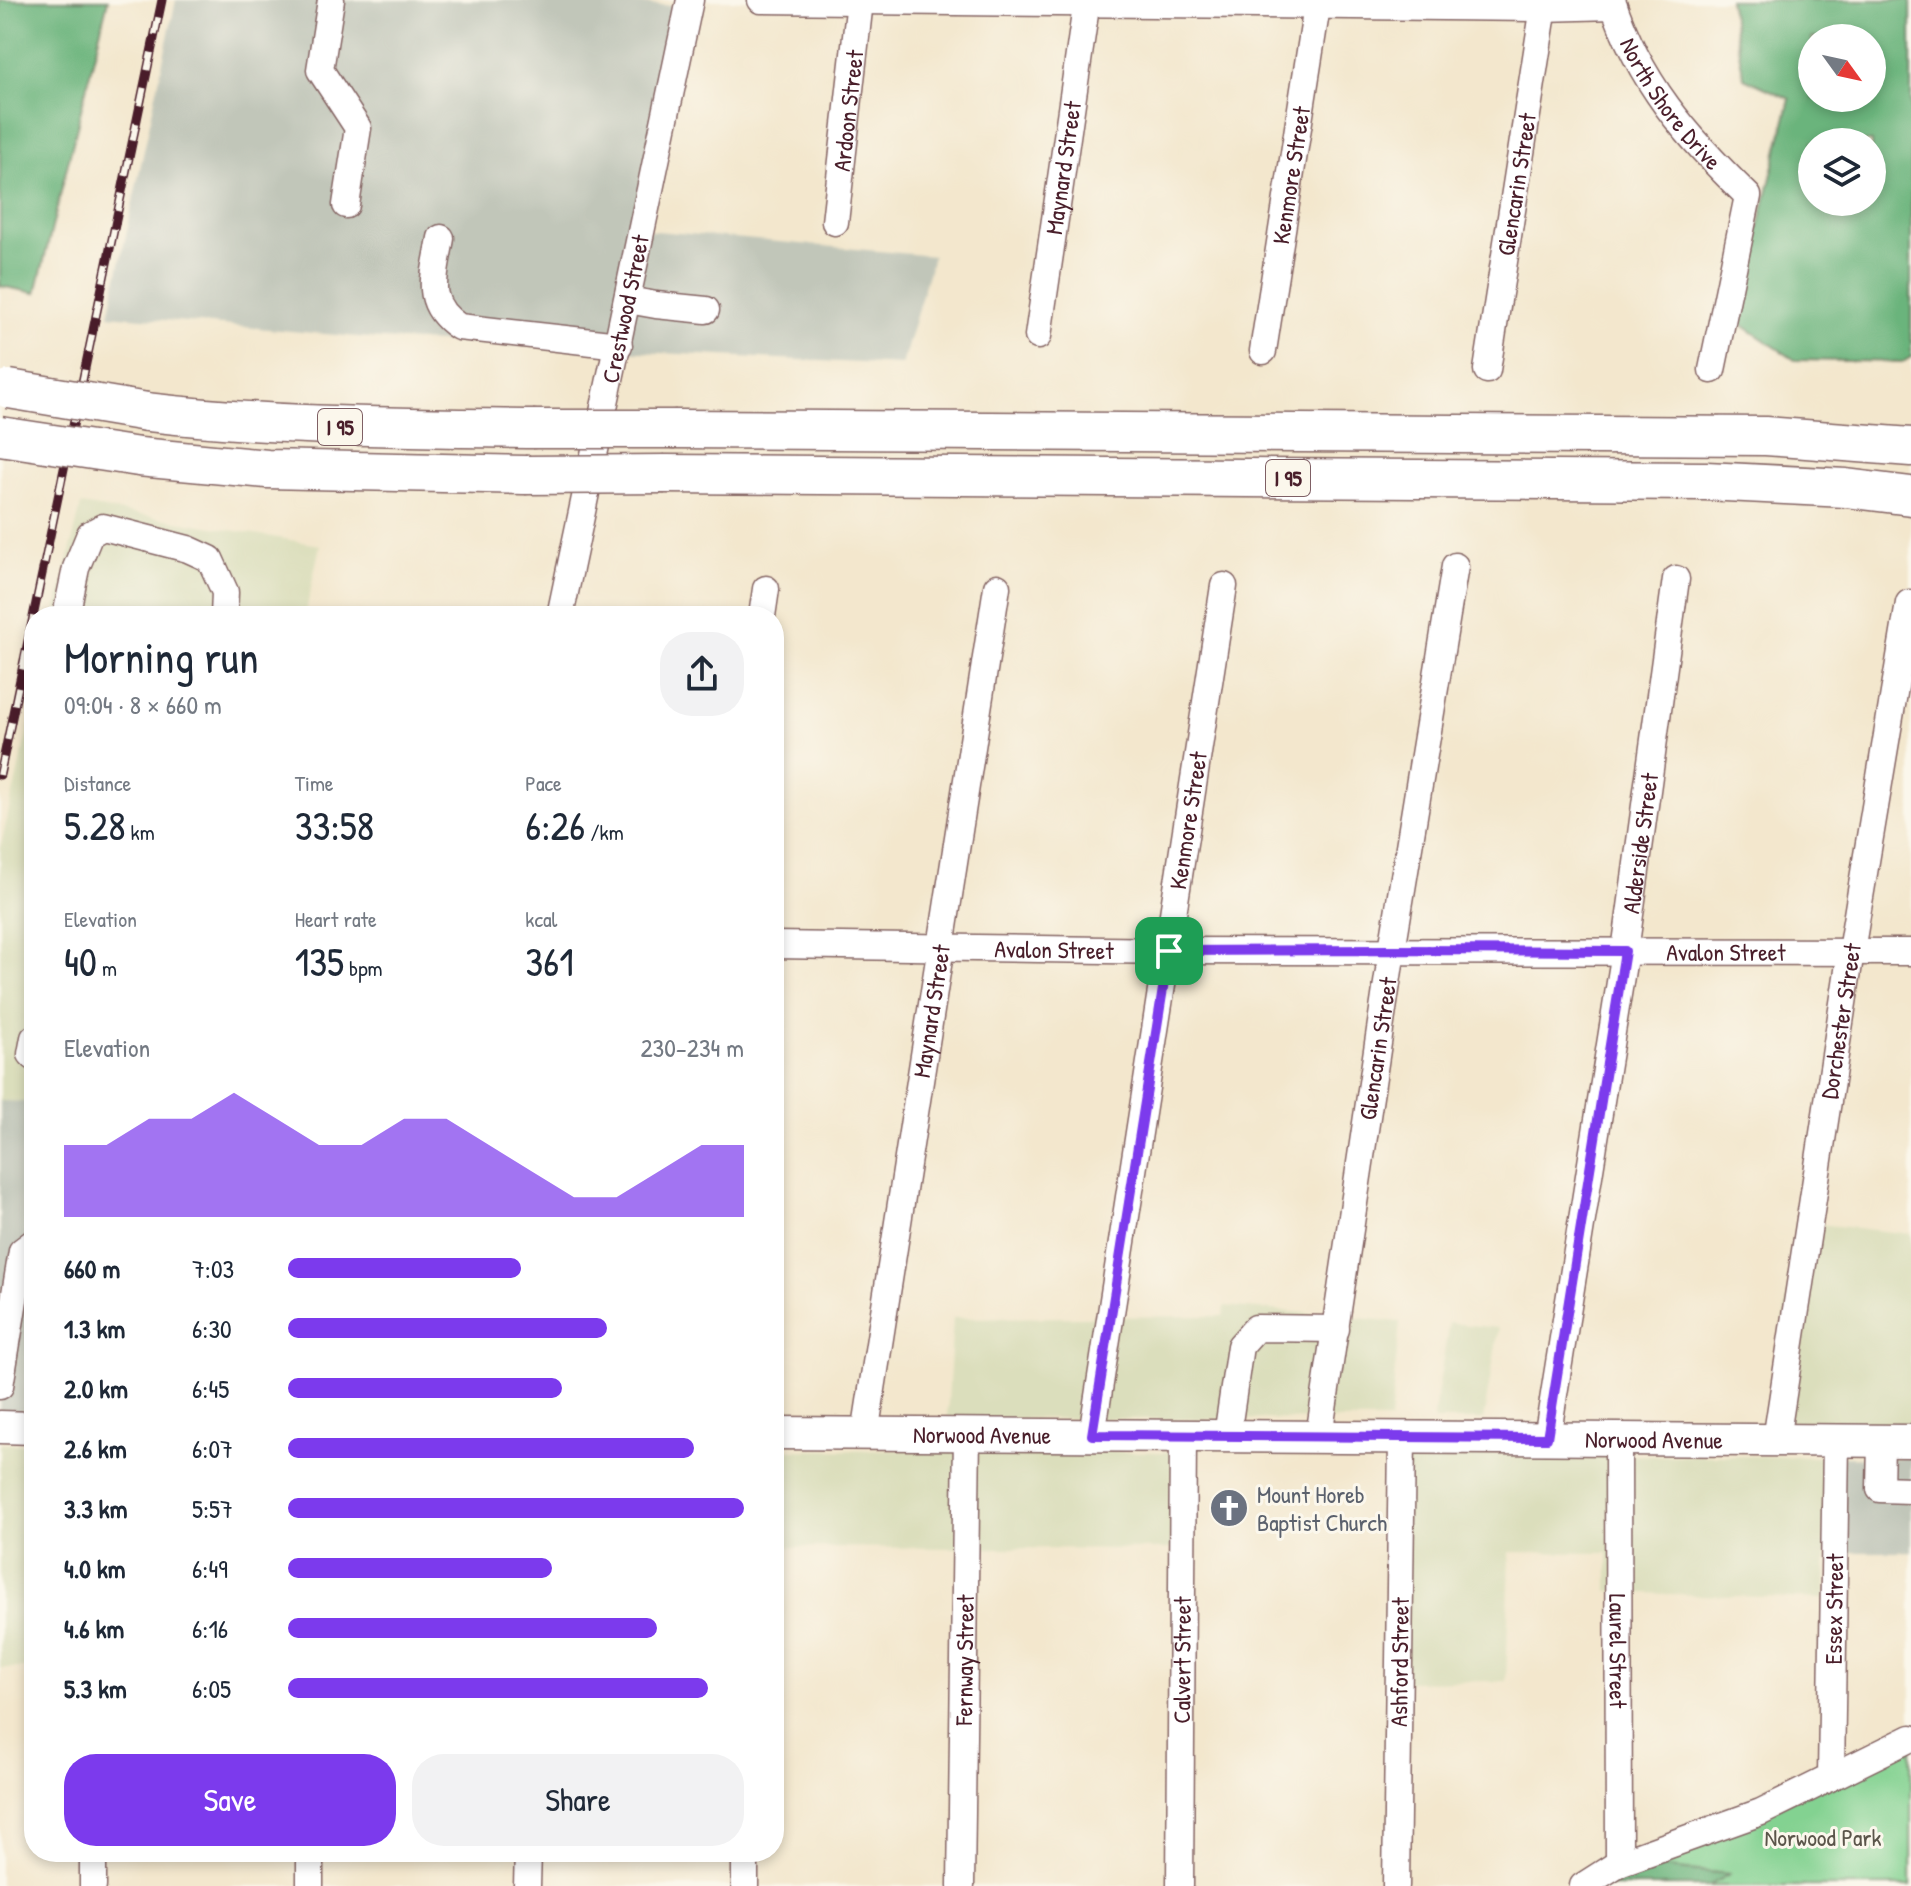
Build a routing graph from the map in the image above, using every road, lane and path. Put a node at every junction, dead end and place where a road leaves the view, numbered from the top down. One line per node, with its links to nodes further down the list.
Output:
1 (331, 0): 9 (street)
2 (690, 0): 12 (street, Crestwood Street)
3 (761, 0): 4 (street)
4 (860, 1): 5 (street); 10 (street, Ardoon Street)
5 (1087, 2): 6 (street); 14 (street, Maynard Street)
6 (1318, 2): 8 (street); 16 (street, Kenmore Street)
7 (1613, 3): 8 (street); 18 (street, North Shore Drive)
8 (1544, 4): 17 (street, Glencarin Street)
9 (346, 205)
10 (835, 222)
11 (441, 238): 15 (street)
12 (628, 300): 13 (street); 15 (street, Crestwood Street)
13 (706, 310)
14 (1038, 336)
15 (619, 345): 31 (street, Crestwood Street)
16 (1263, 351)
17 (1487, 370)
18 (1712, 370)
19 (4, 389): 21 (highway, I 95, bridge)
20 (0, 436): 22 (highway, I 95, bridge)
21 (1911, 447)
22 (1911, 496)
23 (1455, 566): 35 (street, Glencarin Street)
24 (1676, 579): 37 (street, Alderside Street)
25 (1224, 586): 36 (street, Kenmore Street)
26 (997, 587): 34 (street, Maynard Street)
27 (766, 589): 32 (street)
28 (1909, 603): 38 (street, Dorchester Street)
29 (68, 606): 30 (street)
30 (224, 606)
31 (562, 606)
32 (763, 606)
33 (784, 945): 34 (street, Avalon Street)
34 (941, 948): 36 (street, Avalon Street); 46 (street, Maynard Street)
35 (1392, 950): 36 (street, Avalon Street); 37 (street, Avalon Street); 41 (street, Glencarin Street)
36 (1169, 951): 48 (street, Kenmore Street)
37 (1625, 951): 38 (street, Avalon Street); 53 (street, Alderside Street)
38 (1851, 951): 39 (street, Avalon Street); 55 (street, Dorchester Street)
39 (1911, 952)
40 (24, 1250): 42 (street)
41 (1336, 1329): 50 (street); 51 (street, Glencarin Street)
42 (0, 1386)
43 (0, 1427): 44 (main road)
44 (24, 1428)
45 (784, 1433): 46 (main road, Norwood Avenue)
46 (865, 1434): 47 (main road, Norwood Avenue)
47 (967, 1434): 48 (main road, Norwood Avenue); 70 (street, Fernway Street)
48 (1092, 1435): 49 (main road, Norwood Avenue)
49 (1183, 1436): 50 (main road, Norwood Avenue); 71 (street, Calvert Street)
50 (1227, 1436): 51 (main road, Norwood Avenue)
51 (1319, 1436): 52 (main road, Norwood Avenue)
52 (1402, 1438): 53 (main road, Norwood Avenue); 72 (street, Ashford Street)
53 (1547, 1438): 54 (main road, Norwood Avenue)
54 (1618, 1439): 55 (main road, Norwood Avenue); 65 (street, Laurel Street)
55 (1776, 1440): 56 (main road, Norwood Avenue)
56 (1836, 1441): 57 (main road, Norwood Avenue); 60 (street, Essex Street)
57 (1896, 1441): 58 (street)
58 (1911, 1490)
59 (1911, 1738): 60 (street)
60 (1831, 1777): 65 (street)
61 (93, 1862): 66 (street)
62 (310, 1862): 67 (street)
63 (528, 1862): 68 (street)
64 (745, 1862): 69 (street)
65 (1619, 1863): 73 (street)
66 (93, 1886)
67 (310, 1886)
68 (527, 1886)
69 (745, 1886)
70 (961, 1886)
71 (1180, 1886)
72 (1396, 1886)
73 (1583, 1886)

